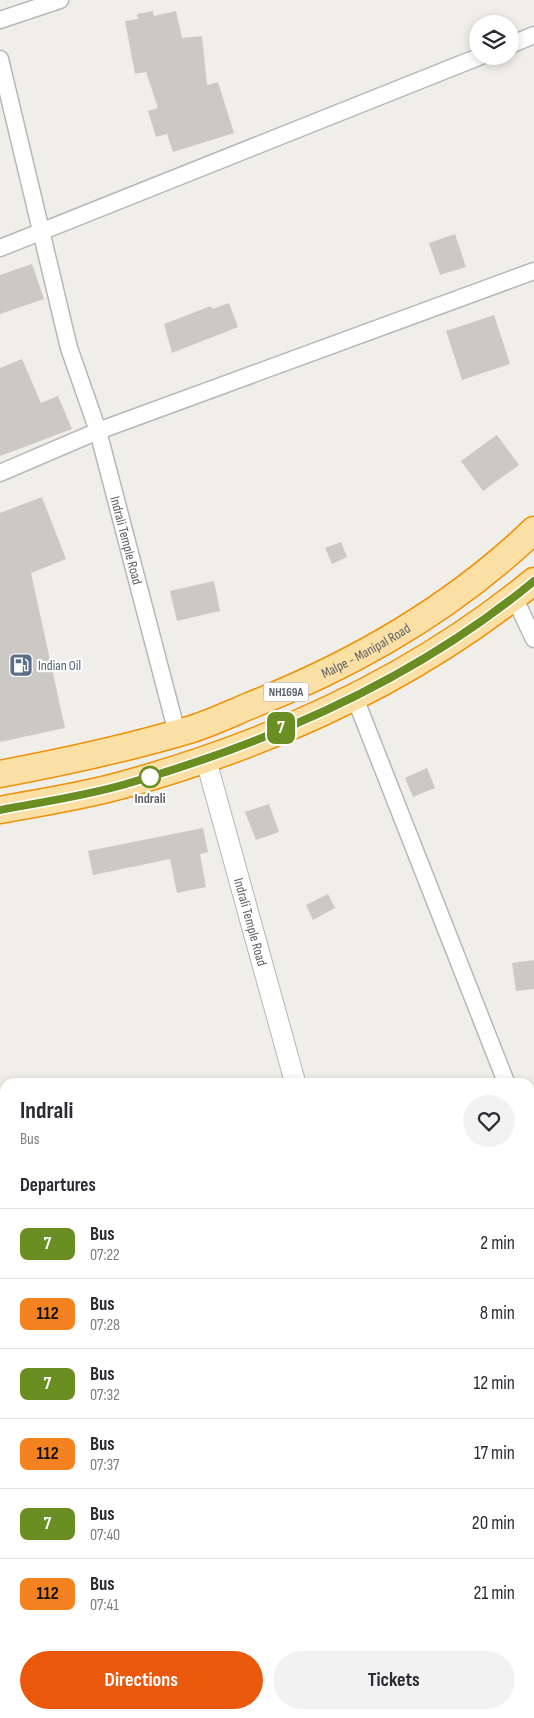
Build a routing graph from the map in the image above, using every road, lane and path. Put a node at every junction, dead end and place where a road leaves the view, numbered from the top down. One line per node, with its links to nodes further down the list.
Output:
1 (60, 0): 2 (street)
2 (0, 20)
3 (534, 35): 4 (street)
4 (519, 41)
5 (0, 59): 7 (street, Indrali Temple Road)
6 (469, 61): 7 (street)
7 (42, 232): 8 (street); 10 (street, Indrali Temple Road)
8 (0, 248)
9 (534, 271): 10 (street)
10 (98, 431): 11 (street); 19 (street, Indrali Temple Road)
11 (0, 473)
12 (534, 530): 15 (highway, Malpe - Manipal Road / NH169A)
13 (534, 581): 14 (highway, NH169A)
14 (514, 597): 16 (street); 17 (highway, NH169A)
15 (420, 619): 17 (highway); 19 (highway, Malpe - Manipal Road / NH169A)
16 (534, 638)
17 (441, 649): 18 (highway, NH169A)
18 (355, 698): 20 (highway, NH169A); 24 (street)
19 (177, 733): 21 (highway, Malpe - Manipal Road / NH169A)
20 (206, 760): 22 (highway, NH169A); 23 (street, Indrali Temple Road)
21 (0, 774)
22 (0, 810)
23 (294, 1078)
24 (504, 1078)

